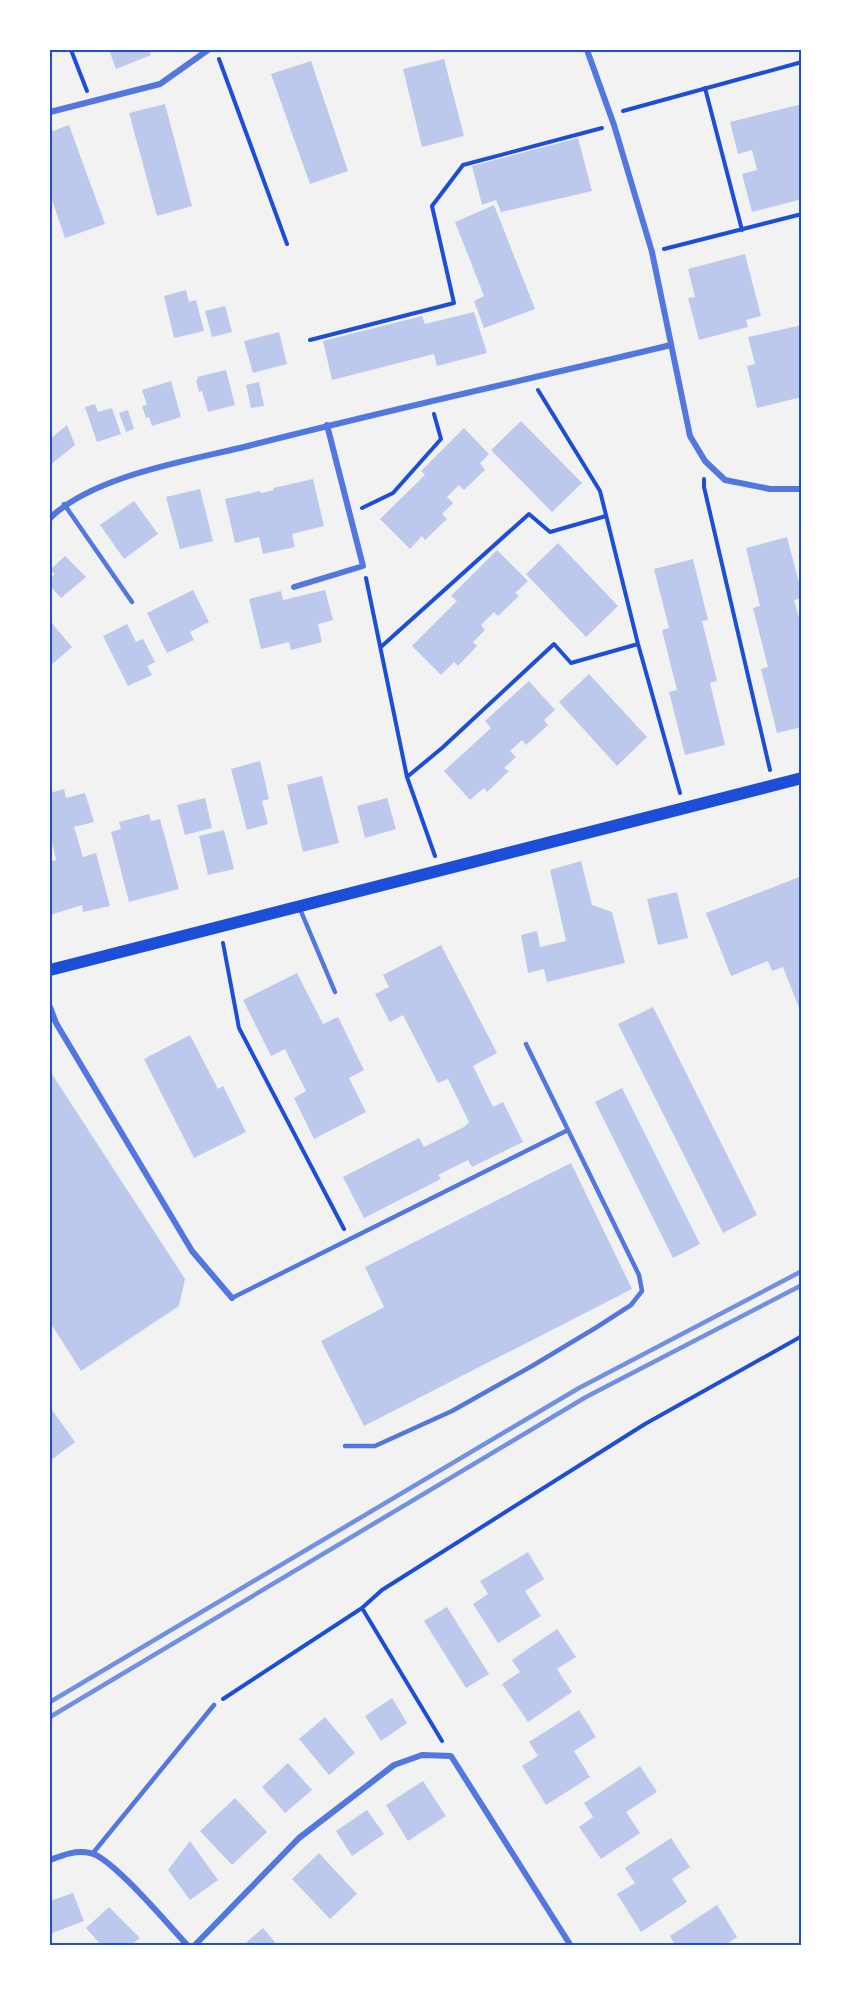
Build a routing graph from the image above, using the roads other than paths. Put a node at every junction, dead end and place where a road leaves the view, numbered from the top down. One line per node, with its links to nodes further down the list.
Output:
1 (208, 50): 3 (street)
2 (587, 50): 4 (street)
3 (50, 112)
4 (671, 345): 5 (street); 6 (street)
5 (327, 425): 7 (street); 9 (street)
6 (801, 489)
7 (64, 504): 8 (street); 10 (lane)
8 (50, 518)
9 (294, 587)
10 (132, 602)
11 (801, 778): 12 (main road)
12 (299, 906): 13 (main road); 14 (lane)
13 (50, 970)
14 (335, 992)
15 (50, 1007): 18 (street)
16 (526, 1044): 17 (lane)
17 (567, 1130): 18 (lane); 19 (lane)
18 (232, 1298)
19 (345, 1446)
20 (214, 1705): 21 (lane)
21 (93, 1853): 22 (street); 23 (street)
22 (50, 1860)
23 (188, 1946)
24 (194, 1946): 25 (street)
25 (571, 1946)

